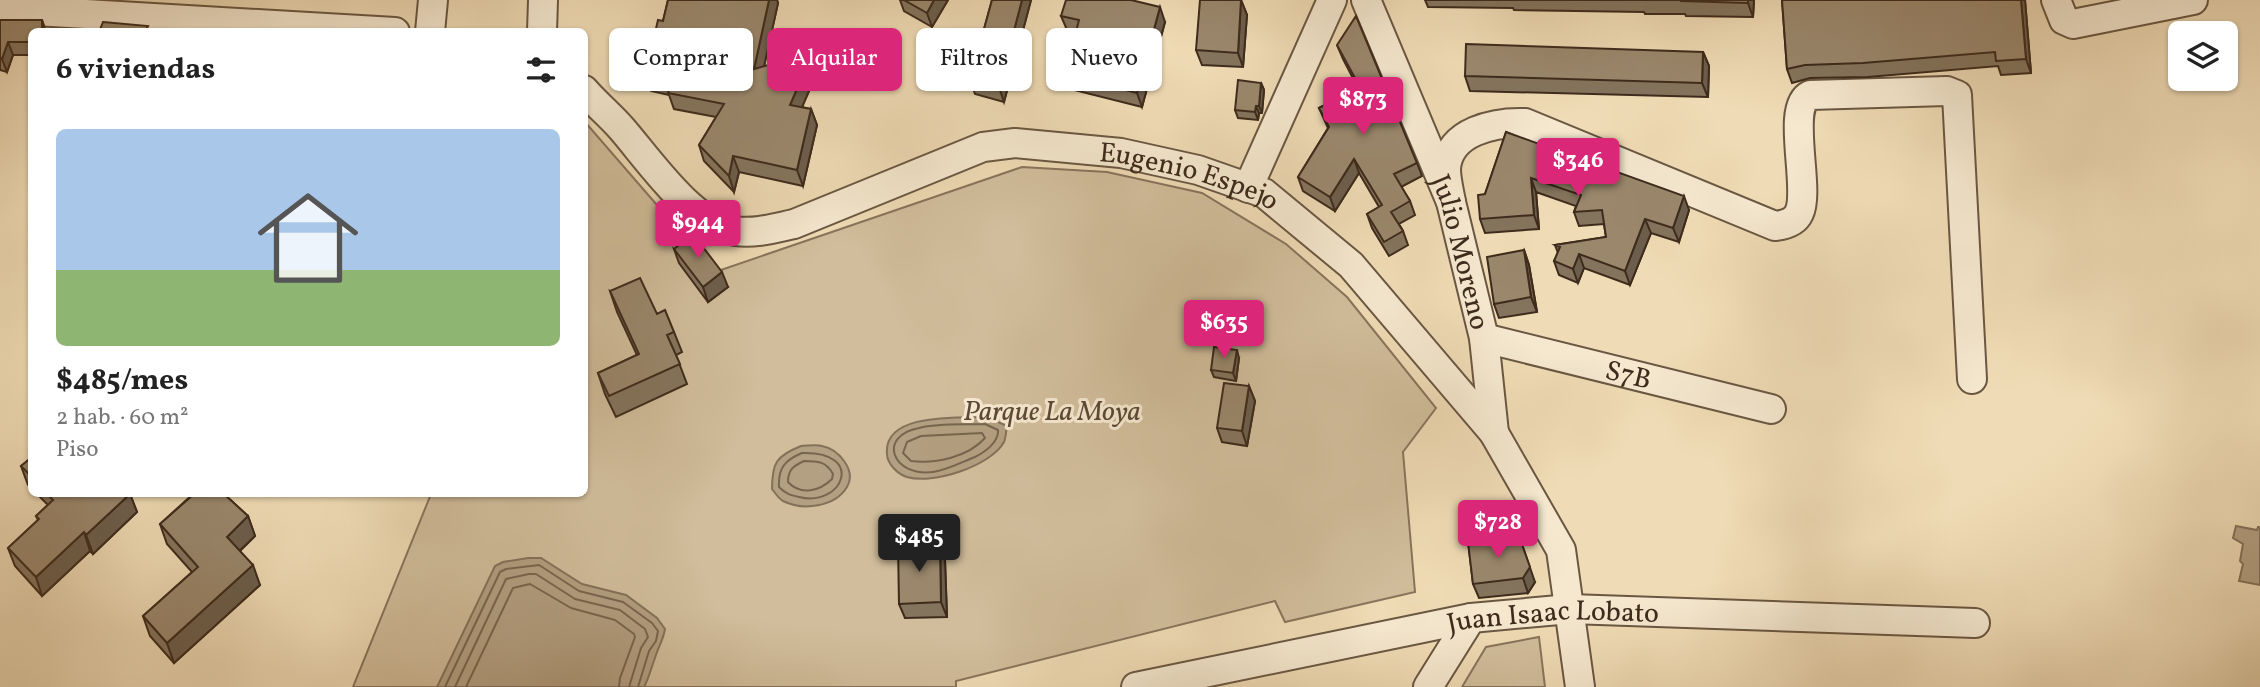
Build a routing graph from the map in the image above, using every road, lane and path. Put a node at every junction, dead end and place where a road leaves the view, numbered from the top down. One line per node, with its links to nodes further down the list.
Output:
1 (433, 0): 9 (street)
2 (543, 0): 10 (street)
3 (1332, 0): 12 (street)
4 (1366, 0): 13 (street, Julio Moreno)
5 (2056, 0): 6 (street)
6 (2193, 0)
7 (0, 9): 8 (street)
8 (327, 28)
9 (430, 28)
10 (542, 28)
11 (588, 94): 12 (street, Eugenio Espejo)
12 (1248, 188): 17 (street, Eugenio Espejo)
13 (1451, 202): 14 (street, Julio Moreno); 15 (street)
14 (1484, 338): 16 (street, S7B); 17 (street, Julio Moreno)
15 (1972, 379)
16 (1772, 409)
17 (1494, 433): 18 (street, Eugenio Espejo)
18 (1570, 609): 19 (street, Juan Isaac Lobato); 20 (street, Juan Isaac Lobato); 23 (street, Eugenio Espejo)
19 (1471, 618): 21 (street, Juan Isaac Lobato); 22 (street)
20 (1975, 623)
21 (1136, 687)
22 (1428, 687)
23 (1580, 687)

